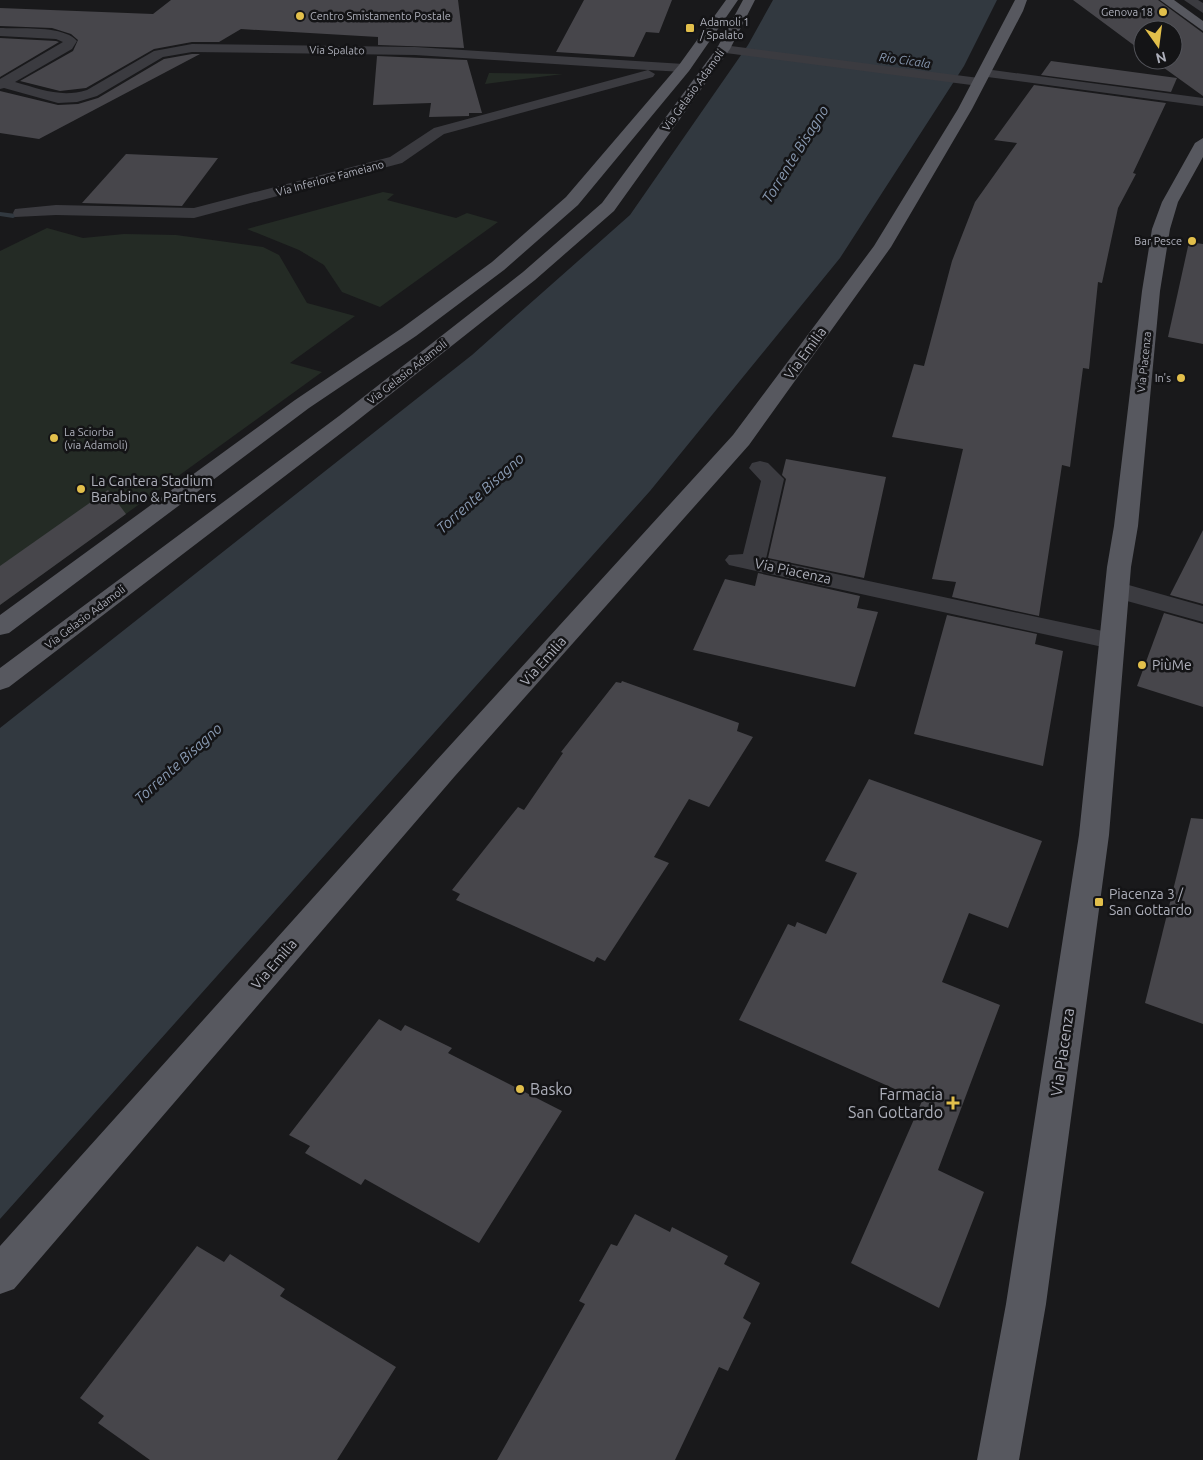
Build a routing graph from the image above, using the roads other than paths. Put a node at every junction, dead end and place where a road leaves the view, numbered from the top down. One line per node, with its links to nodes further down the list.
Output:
1 (732, 0): 10 (main road, Via Gelasio Adamoli)
2 (749, 0): 9 (main road, Via Gelasio Adamoli)
3 (1021, 0): 11 (main road, Via Emilia)
4 (1166, 0): 7 (main road)
5 (1190, 0): 6 (street)
6 (1203, 8)
7 (1203, 27)
8 (0, 32): 12 (street, Via Spalato)
9 (731, 49): 11 (street); 21 (main road, Via Gelasio Adamoli)
10 (684, 68): 12 (street, Via Spalato); 15 (street, Via Inferiore Fameiano); 19 (main road, Via Gelasio Adamoli)
11 (973, 78): 13 (street); 22 (main road, Via Emilia)
12 (2, 84)
13 (1203, 102)
14 (1203, 143): 17 (main road, Via Piacenza)
15 (21, 213)
16 (760, 468): 20 (street, Via Piacenza)
17 (1118, 590): 18 (street); 20 (main road, Via Piacenza)
18 (1203, 614)
19 (0, 627)
20 (1112, 641): 23 (main road, Via Piacenza)
21 (0, 681)
22 (0, 1275)
23 (998, 1460)

